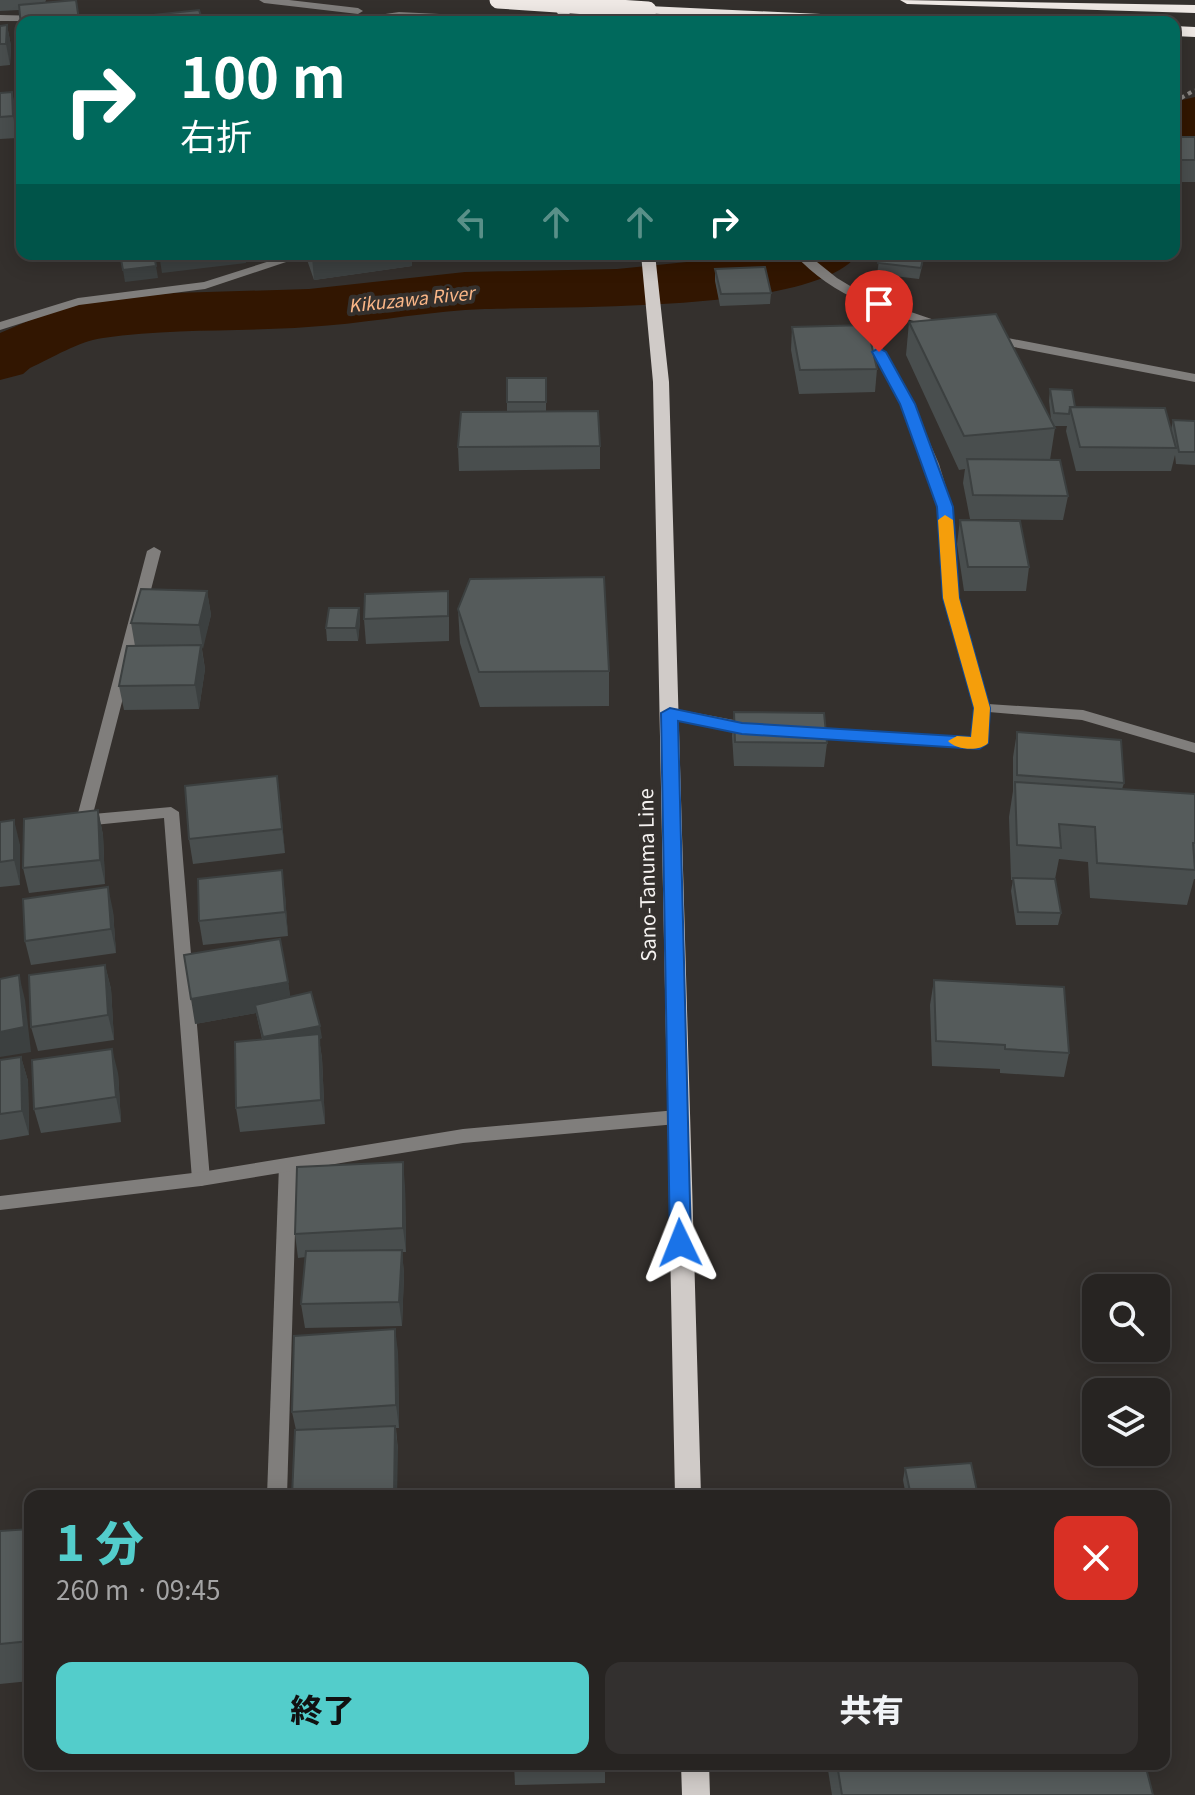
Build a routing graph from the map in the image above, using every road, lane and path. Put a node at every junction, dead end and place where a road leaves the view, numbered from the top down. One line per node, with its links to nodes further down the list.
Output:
1 (264, 0): 5 (street)
2 (498, 0): 8 (highway, bridge)
3 (907, 0): 4 (highway)
4 (1195, 9)
5 (360, 10): 6 (street); 7 (street)
6 (192, 16)
7 (419, 16)
8 (766, 16)
9 (285, 260): 13 (street)
10 (649, 260): 19 (main road, Sano-Tanuma Line)
11 (806, 260): 12 (street)
12 (892, 313): 14 (street); 18 (street)
13 (0, 326)
14 (959, 329)
15 (974, 333): 16 (street)
16 (1195, 378)
17 (154, 551): 23 (street)
18 (982, 708): 19 (street); 20 (street)
19 (670, 713): 21 (main road, Sano-Tanuma Line)
20 (1195, 748)
21 (677, 1117): 22 (street); 26 (main road, Sano-Tanuma Line)
22 (288, 1165): 23 (street); 25 (street)
23 (201, 1179): 24 (street)
24 (0, 1203)
25 (277, 1490)
26 (688, 1490)
27 (695, 1770): 28 (main road)
28 (696, 1795)

